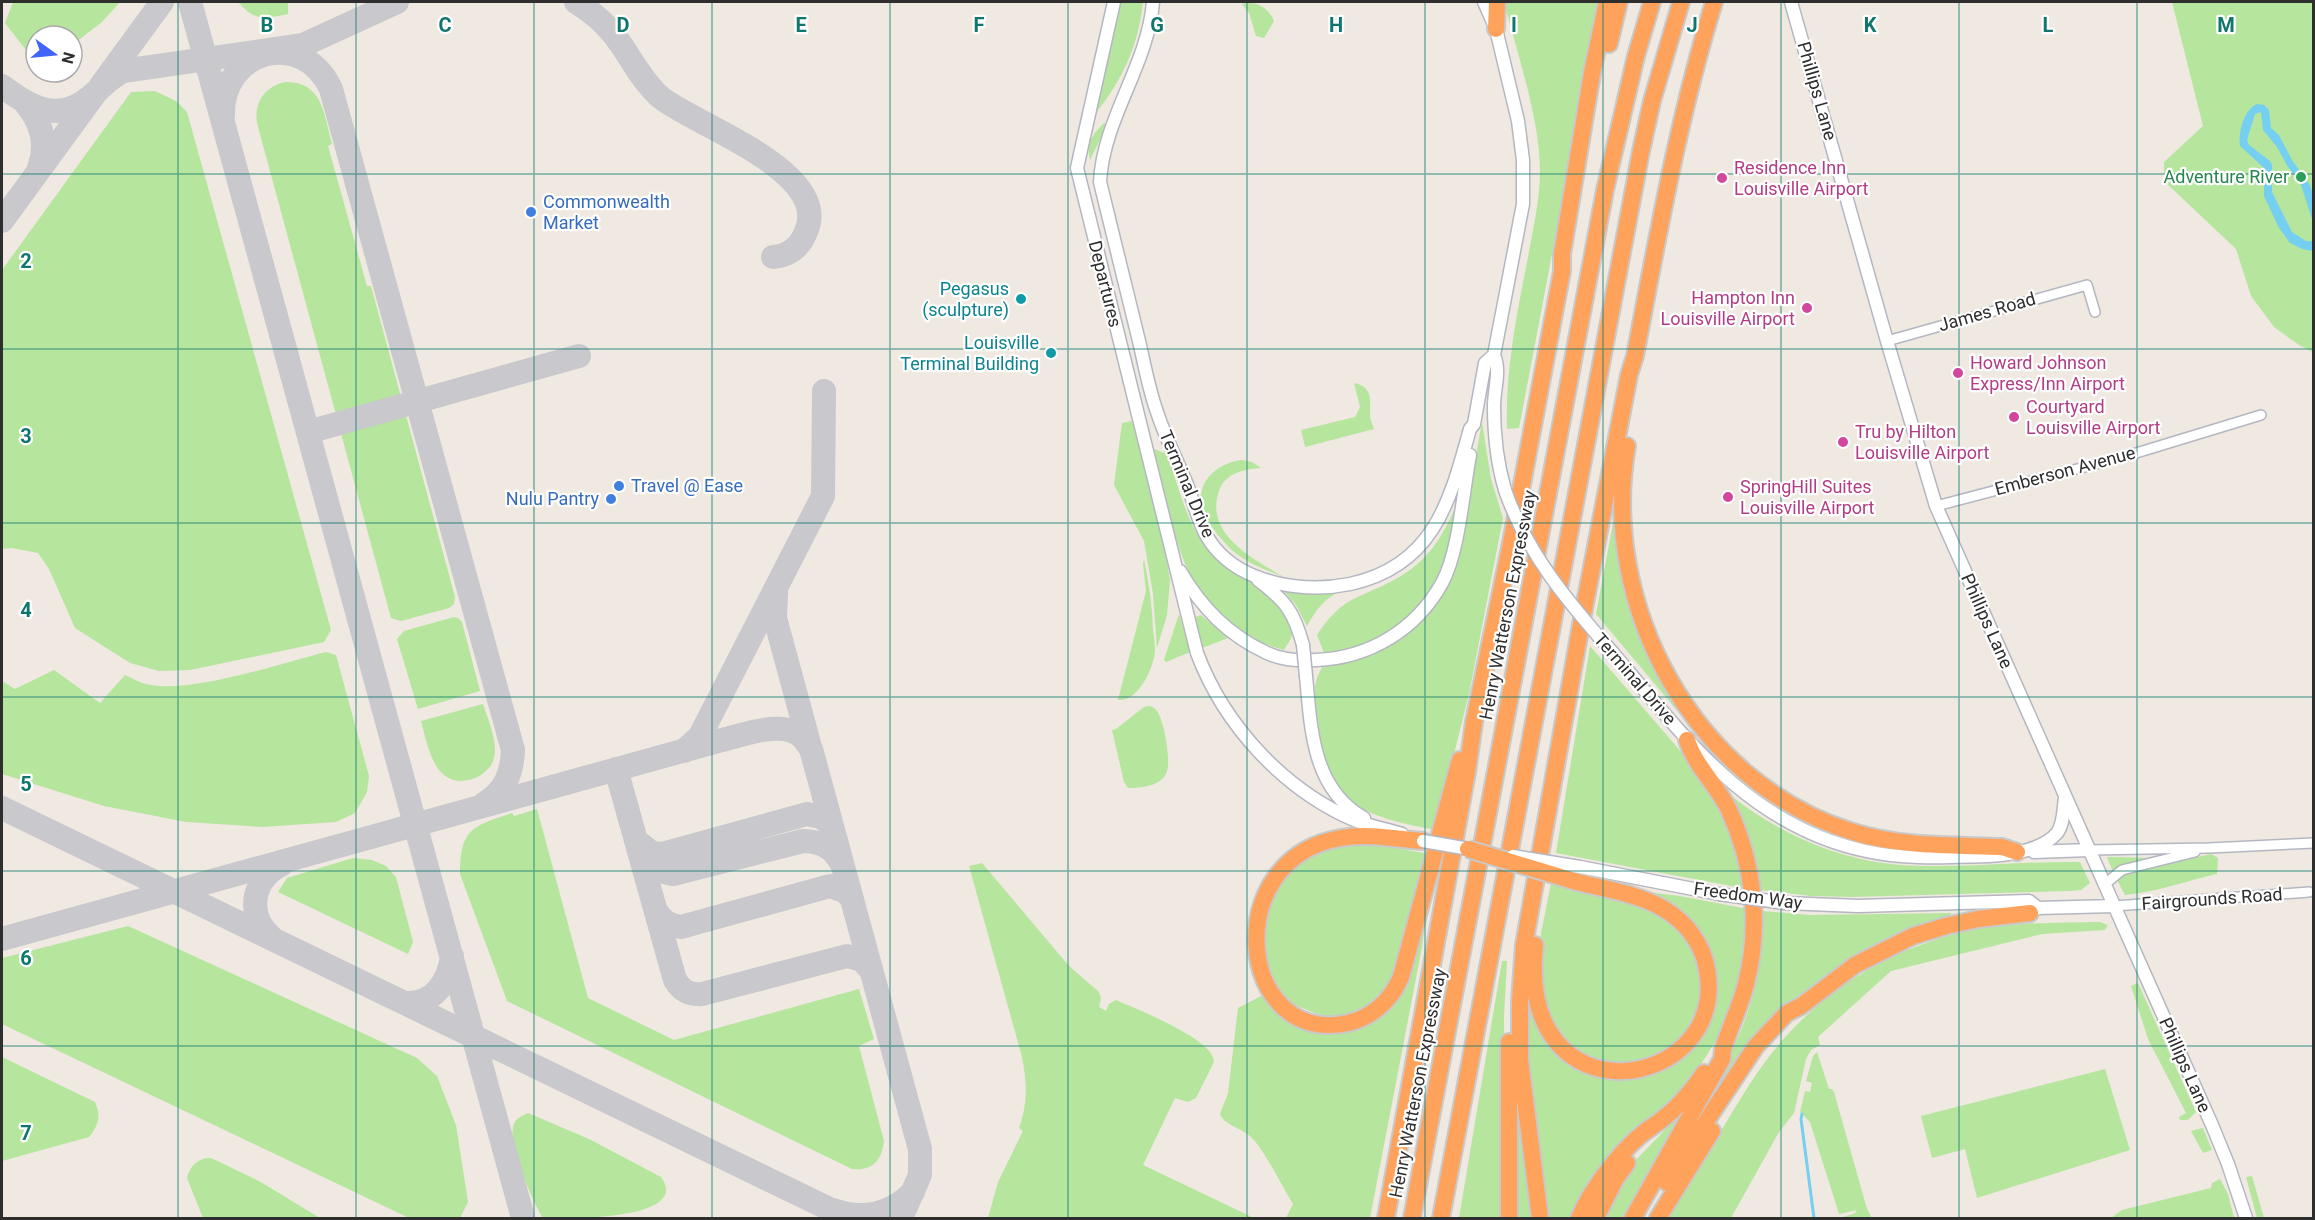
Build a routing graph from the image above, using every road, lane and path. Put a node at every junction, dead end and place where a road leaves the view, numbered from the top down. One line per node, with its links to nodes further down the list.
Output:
1 (1114, 2): 20 (main road, Departures)
2 (1153, 2): 21 (main road, Terminal Drive)
3 (1484, 2): 11 (main road, Terminal Drive)
4 (1497, 2): 11 (highway)
5 (1607, 2): 12 (highway)
6 (1620, 2): 12 (highway)
7 (1652, 2): 46 (highway, Henry Watterson Expressway)
8 (1681, 2): 40 (highway)
9 (1714, 2): 16 (highway)
10 (1791, 2): 14 (main road, Phillips Lane)
11 (1496, 29): 15 (main road, Terminal Drive)
12 (1562, 271): 22 (highway)
13 (2095, 312): 14 (street, James Road)
14 (1887, 340): 19 (main road, Phillips Lane)
15 (1494, 355): 18 (main road, Terminal Drive); 23 (main road, Terminal Drive, bridge)
16 (1635, 356): 31 (highway); 32 (highway)
17 (2261, 415): 19 (street, Emberson Avenue)
18 (1474, 424): 20 (main road); 21 (main road, Terminal Drive)
19 (1936, 506): 24 (main road, Phillips Lane)
20 (1176, 565): 25 (main road)
21 (1245, 571): 25 (main road, bridge)
22 (1474, 722): 26 (highway); 42 (highway)
23 (1687, 740): 31 (main road); 41 (highway)
24 (2065, 797): 30 (main road, Phillips Lane); 31 (main road)
25 (1385, 828): 26 (main road)
26 (1424, 841): 29 (main road, bridge)
27 (2313, 843): 28 (street, Fairgrounds Road)
28 (2209, 848): 30 (street, Fairgrounds Road); 34 (street, Fairgrounds Road)
29 (1468, 849): 33 (highway, bridge)
30 (2090, 850): 31 (main road); 34 (main road, Phillips Lane)
31 (2017, 852)
32 (1539, 867): 33 (highway); 36 (highway)
33 (1578, 874): 38 (main road, Freedom Way, bridge)
34 (2104, 884): 37 (main road, Phillips Lane)
35 (2309, 892): 37 (street, Fairgrounds Road)
36 (1532, 903): 49 (highway); 50 (highway)
37 (2114, 906): 38 (main road, Freedom Way); 56 (main road, Phillips Lane)
38 (2034, 911): 39 (highway)
39 (1801, 1006): 54 (highway); 55 (highway)
40 (1473, 1048): 47 (highway); 48 (highway)
41 (1723, 1049): 43 (highway); 53 (highway)
42 (1409, 1082): 44 (highway); 45 (highway)
43 (1659, 1123): 51 (highway); 52 (highway)
44 (1378, 1218)
45 (1386, 1218)
46 (1412, 1218)
47 (1441, 1218)
48 (1450, 1218)
49 (1509, 1218)
50 (1540, 1218)
51 (1579, 1218)
52 (1596, 1218)
53 (1633, 1218)
54 (1642, 1218)
55 (1658, 1218)
56 (2246, 1218)

